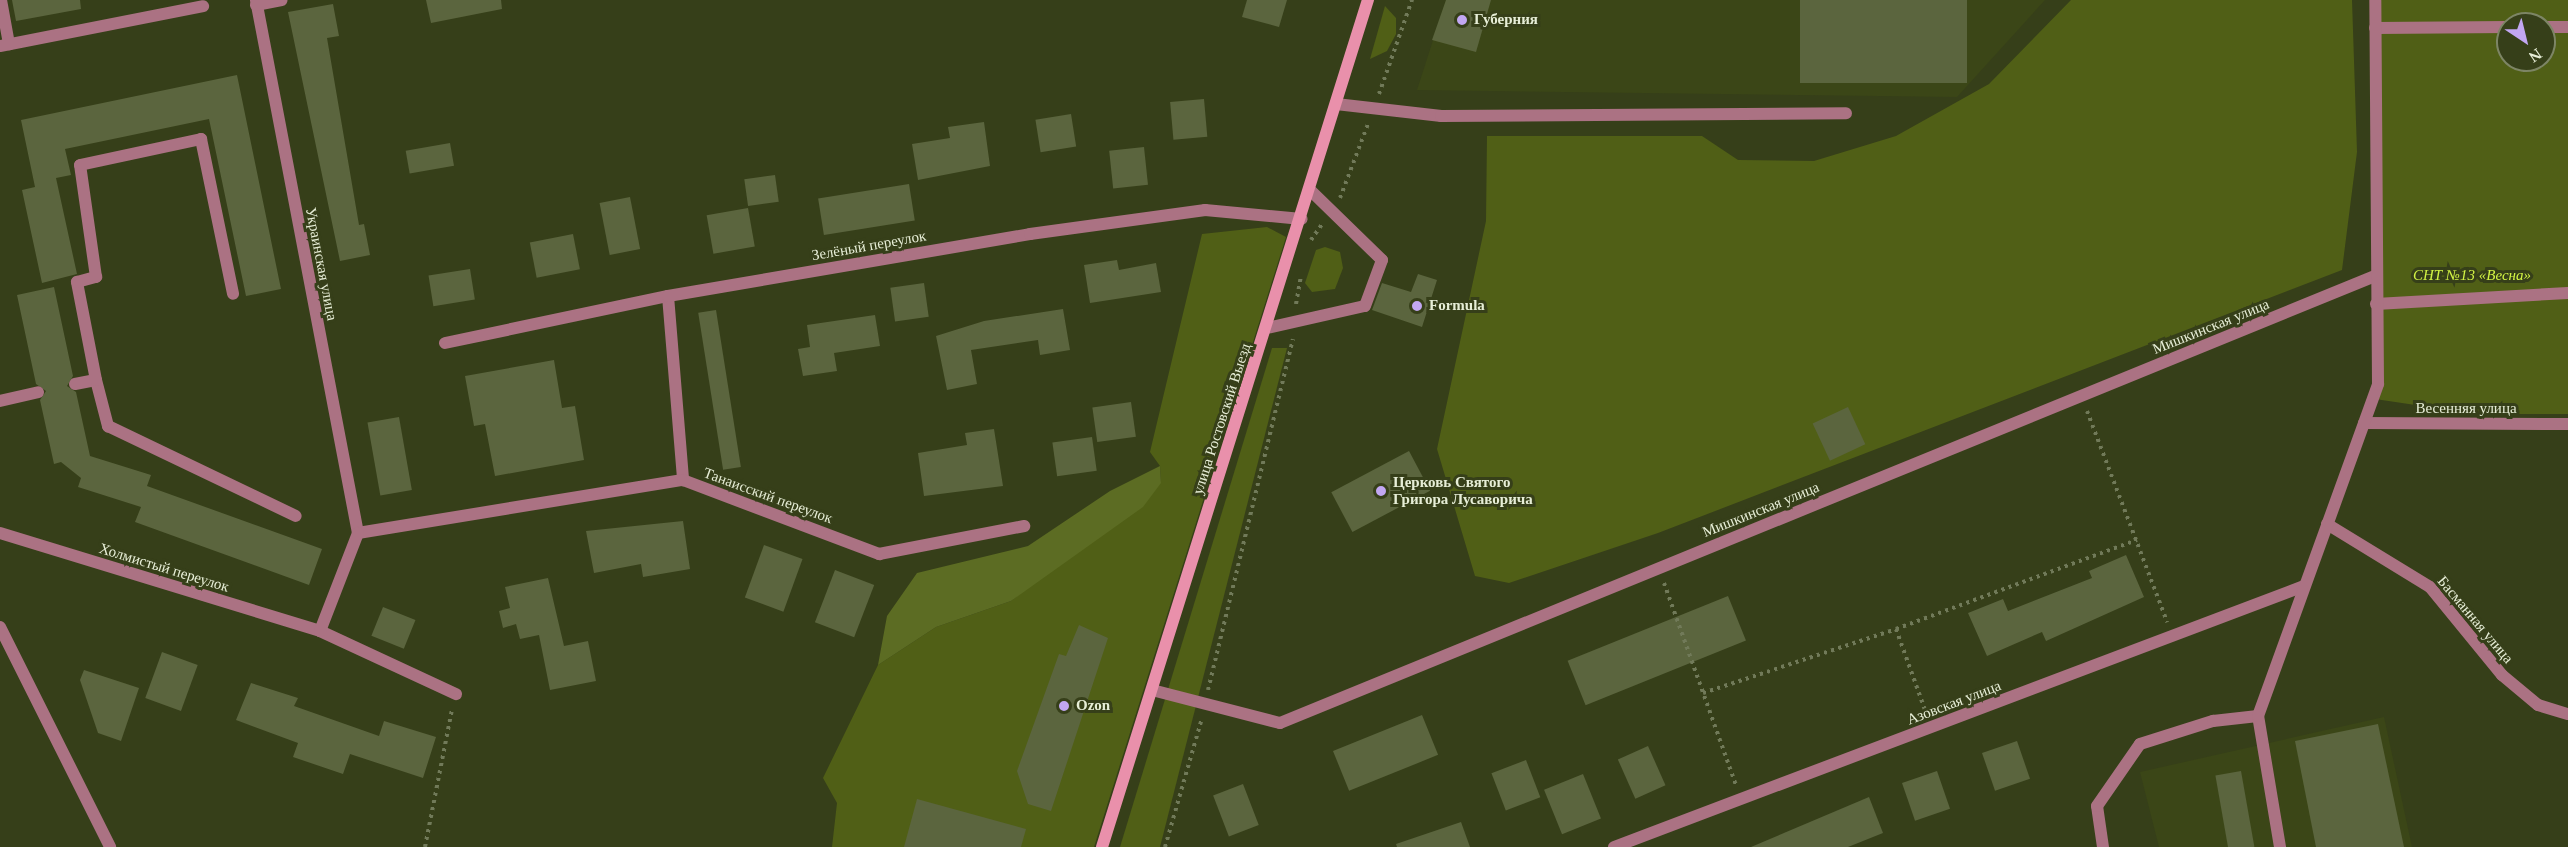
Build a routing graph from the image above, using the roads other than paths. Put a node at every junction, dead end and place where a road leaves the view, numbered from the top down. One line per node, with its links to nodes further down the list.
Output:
1 (1, 0): 9 (street)
2 (282, 0): 5 (street)
3 (1368, 0): 10 (main road, улица Ростовский Выезд)
4 (2375, 0): 8 (street)
5 (256, 2): 32 (street, Украинская улица)
6 (203, 6): 9 (street)
7 (2496, 27): 8 (street)
8 (2375, 28): 14 (street)
9 (4, 45)
10 (1336, 104): 11 (street); 12 (main road, улица Ростовский Выезд)
11 (1846, 113)
12 (1310, 190): 13 (main road, улица Ростовский Выезд); 19 (street)
13 (1302, 219): 17 (street, Зелёный переулок); 19 (main road, улица Ростовский Выезд)
14 (2375, 276): 18 (street); 36 (street, Мишкинская улица)
15 (2568, 293): 18 (street)
16 (232, 294): 21 (street)
17 (668, 296): 20 (street, Зелёный переулок); 27 (street)
18 (2376, 304): 25 (street)
19 (1267, 328): 36 (main road, улица Ростовский Выезд)
20 (445, 343)
21 (96, 380): 22 (street); 28 (street)
22 (75, 384)
23 (38, 392): 24 (street)
24 (0, 401)
25 (2364, 423): 26 (street, Весенняя улица); 29 (street)
26 (2568, 424)
27 (682, 480): 30 (street, Танаисский переулок); 32 (street, Танаисский переулок)
28 (296, 516)
29 (2327, 524): 33 (street); 38 (street, Басманная улица)
30 (1024, 526)
31 (0, 533): 35 (street, Холмистый переулок)
32 (358, 533): 35 (street)
33 (2304, 586): 39 (street); 42 (street, Азовская улица)
34 (0, 627): 40 (street)
35 (320, 631): 37 (street, Холмистый переулок)
36 (1152, 690): 41 (main road, улица Ростовский Выезд)
37 (456, 694)
38 (2568, 714)
39 (2258, 716): 43 (street); 44 (street)
40 (110, 847)
41 (1102, 847)
42 (1614, 847)
43 (2103, 847)
44 (2280, 847)

